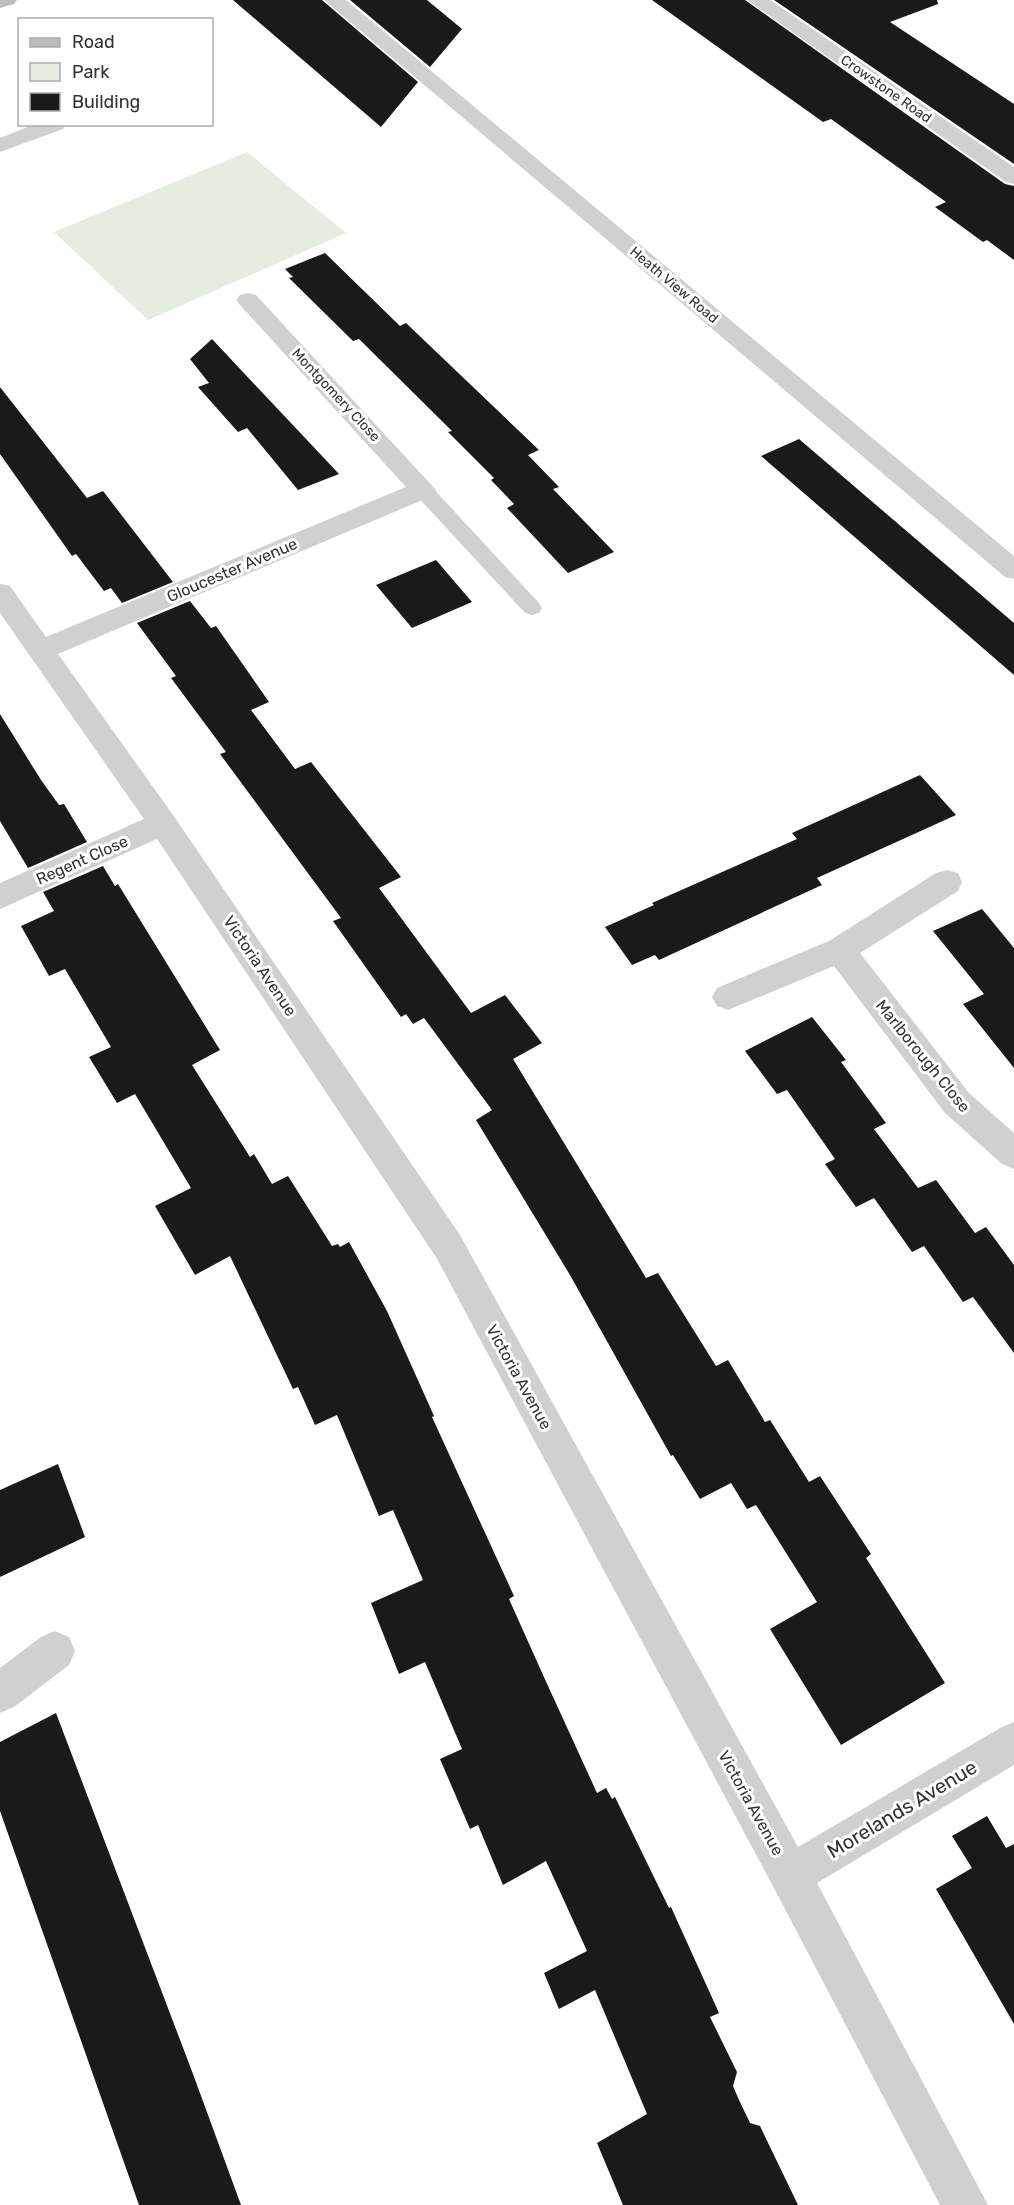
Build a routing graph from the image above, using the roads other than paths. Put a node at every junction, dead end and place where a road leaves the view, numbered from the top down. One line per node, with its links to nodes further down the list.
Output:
1 (7, 0): 4 (street)
2 (334, 0): 10 (street, Heath View Road)
3 (757, 0): 7 (street, Crowstone Road)
4 (0, 2)
5 (50, 126): 6 (street)
6 (0, 146)
7 (1014, 177)
8 (248, 300): 9 (street, Montgomery Close)
9 (423, 489): 12 (lane); 13 (street, Gloucester Avenue)
10 (1014, 570)
11 (0, 593): 13 (street, Victoria Avenue)
12 (532, 608)
13 (40, 651): 14 (street, Victoria Avenue)
14 (163, 823): 16 (street, Regent Close); 23 (street, Victoria Avenue)
15 (947, 882): 17 (street)
16 (0, 897)
17 (840, 950): 18 (street); 19 (street, Marlborough Close)
18 (728, 997)
19 (1014, 1154)
20 (55, 1651): 21 (street)
21 (0, 1693)
22 (1014, 1743): 23 (street, Morelands Avenue)
23 (790, 1875): 24 (street, Victoria Avenue)
24 (965, 2205)

